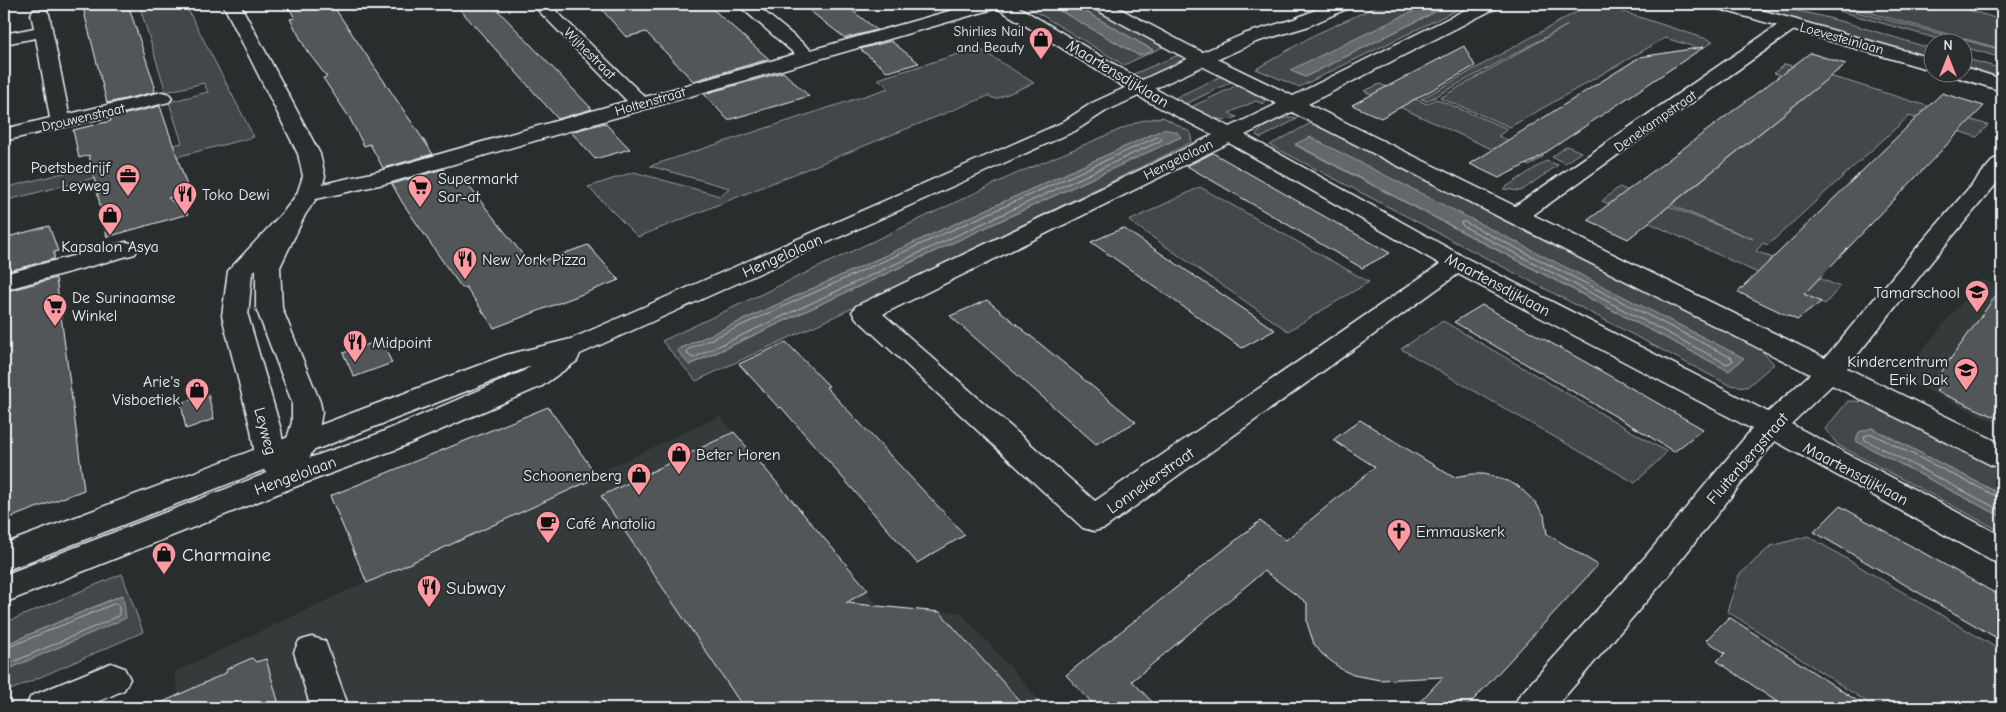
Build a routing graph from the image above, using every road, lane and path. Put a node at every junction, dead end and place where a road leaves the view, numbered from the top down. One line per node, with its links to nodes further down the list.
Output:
1 (232, 4): 25 (street, Leyweg)
2 (540, 4): 19 (street, Wijhestraat)
3 (745, 4): 12 (street)
4 (992, 4): 12 (street, Holtenstraat)
5 (1002, 4): 17 (street, Maartensdijklaan)
6 (1100, 4): 14 (street)
7 (1343, 4): 14 (street, Hengelolaan)
8 (1490, 4): 20 (street, Hengelolaan)
9 (1722, 4): 10 (street, Loevesteinlaan)
10 (1791, 24): 13 (street, Loevesteinlaan); 26 (street, Denekampstraat)
11 (4, 39): 21 (street)
12 (808, 56): 19 (street, Holtenstraat)
13 (1924, 62)
14 (1212, 63): 17 (street, Hengelolaan); 20 (street)
15 (1974, 76): 16 (street)
16 (2002, 85)
17 (1148, 94): 22 (street, Maartensdijklaan); 31 (street, Hengelolaan)
18 (162, 98): 21 (street, Drouwenstraat)
19 (640, 103): 25 (street, Holtenstraat)
20 (1293, 104): 22 (street, Hengelolaan); 26 (street)
21 (61, 122): 23 (street, Drouwenstraat)
22 (1230, 134): 28 (street, Maartensdijklaan); 30 (street, Hengelolaan)
23 (4, 135)
24 (2002, 164): 32 (street, Fluitenbergstraat)
25 (300, 204): 34 (street, Leyweg); 36 (street, Leyweg)
26 (1517, 216): 32 (street)
27 (126, 249): 29 (street)
28 (1458, 263): 30 (street, Lonnekerstraat); 33 (street, Maartensdijklaan)
29 (4, 282)
30 (865, 312)
31 (579, 346): 34 (street, Hengelolaan); 36 (street, Hengelolaan)
32 (1830, 372): 33 (street, Fluitenbergstraat); 35 (street)
33 (1771, 426): 37 (street, Maartensdijklaan); 44 (street, Fluitenbergstraat)
34 (303, 443): 36 (street, Hengelolaan)
35 (2002, 457)
36 (278, 467): 38 (street, Hengelolaan); 39 (street, Hengelolaan)
37 (2002, 551)
38 (4, 558)
39 (4, 589)
40 (312, 652): 43 (street)
41 (112, 679): 42 (street)
42 (44, 708)
43 (330, 708)
44 (1532, 708)

